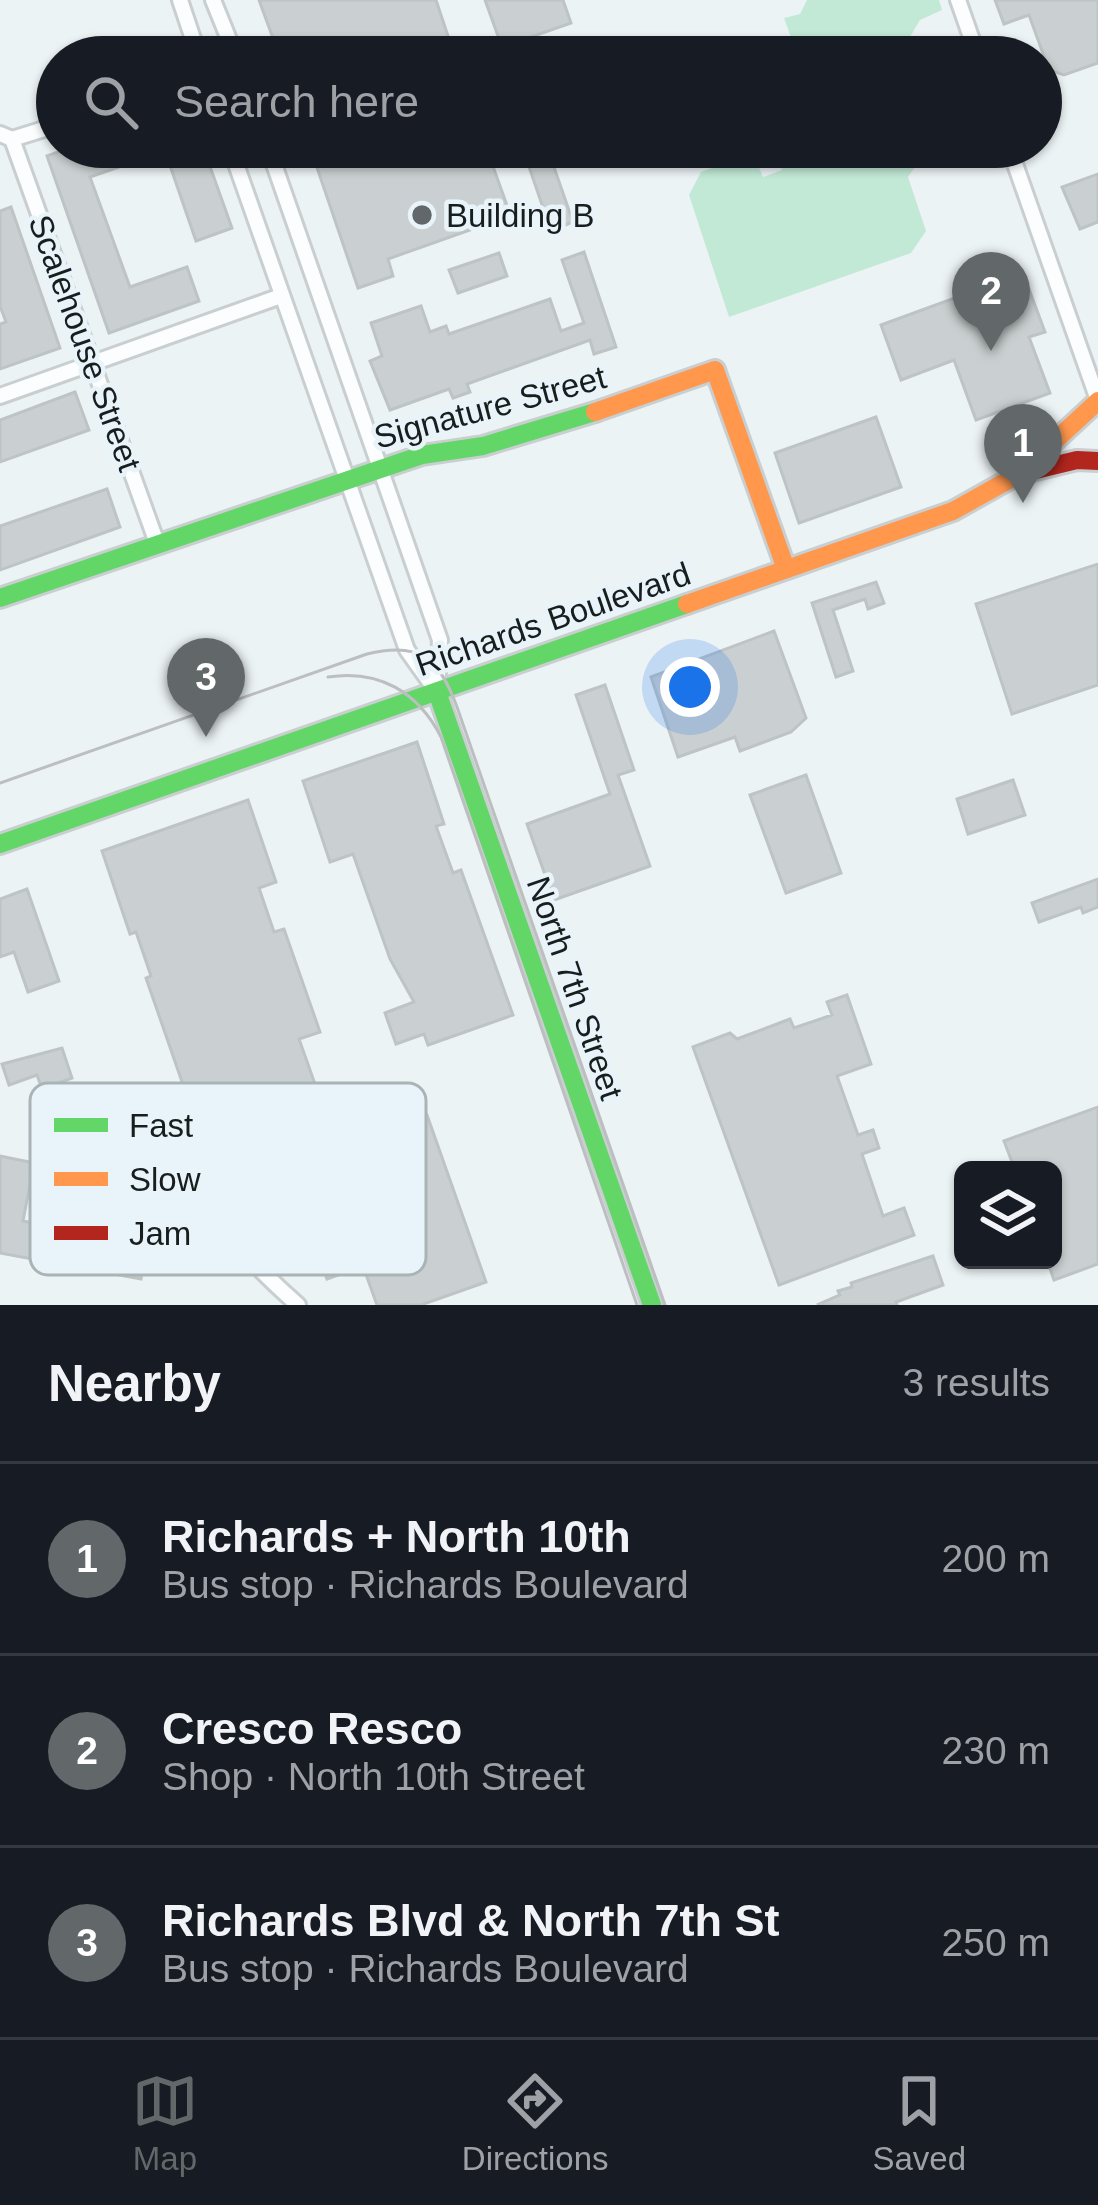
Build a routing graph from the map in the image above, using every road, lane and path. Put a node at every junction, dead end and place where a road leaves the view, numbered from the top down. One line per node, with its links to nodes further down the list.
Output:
1 (180, 0): 4 (street)
2 (213, 0): 5 (street)
3 (958, 0): 6 (street)
4 (192, 36)
5 (228, 36)
6 (971, 36)
7 (36, 130): 8 (street)
8 (6, 137): 13 (street, Scalehouse Street)
9 (237, 168): 12 (street, North 7th Street)
10 (275, 168): 17 (street, North 7th Street)
11 (1016, 168): 15 (street)
12 (281, 296): 13 (street); 19 (street, North 7th Street)
13 (91, 362): 14 (street); 20 (street, Scalehouse Street)
14 (0, 396)
15 (1098, 401): 18 (main road, Richards Boulevard)
16 (1098, 461): 18 (main road)
17 (379, 468): 19 (main road, Signature Street); 21 (main road, Signature Street); 23 (street, North 7th Street)
18 (1019, 474): 21 (main road, Richards Boulevard)
19 (349, 478): 20 (main road, Signature Street); 23 (street, North 7th Street)
20 (158, 546): 22 (main road, Signature Street)
21 (786, 569): 23 (main road, Richards Boulevard)
22 (0, 598)
23 (437, 692): 24 (main road, Richards Boulevard); 27 (main road, North 7th Street)
24 (0, 844)
25 (265, 1275): 26 (street)
26 (298, 1305)
27 (652, 1305)

